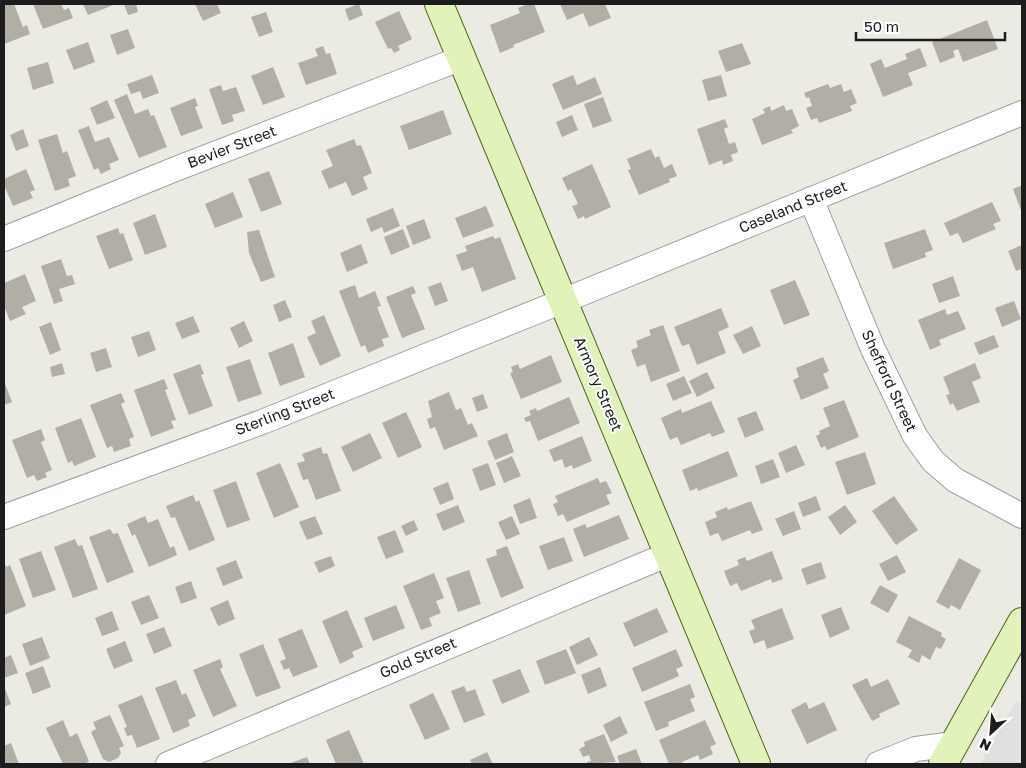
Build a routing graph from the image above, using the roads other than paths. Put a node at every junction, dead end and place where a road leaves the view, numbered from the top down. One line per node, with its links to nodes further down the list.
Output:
1 (439, 4): 2 (main road, Armory Street)
2 (462, 58): 5 (street, Bevier Street); 6 (main road, Armory Street)
3 (1022, 112): 4 (street, Caseland Street)
4 (811, 199): 6 (street, Caseland Street); 7 (street, Shefford Street)
5 (4, 239)
6 (563, 301): 8 (street, Sterling Street); 9 (main road, Armory Street)
7 (1022, 516)
8 (4, 517)
9 (669, 554): 12 (street, Gold Street); 13 (main road, Armory Street)
10 (1022, 622): 11 (main road)
11 (948, 754): 14 (street)
12 (168, 764)
13 (756, 764)
14 (878, 764)

